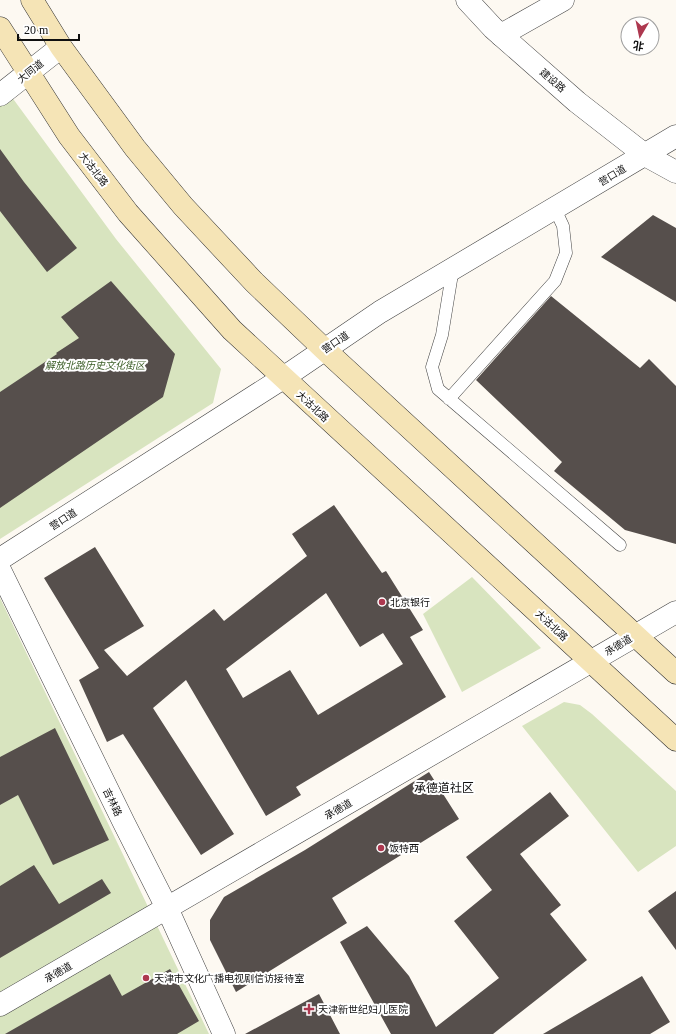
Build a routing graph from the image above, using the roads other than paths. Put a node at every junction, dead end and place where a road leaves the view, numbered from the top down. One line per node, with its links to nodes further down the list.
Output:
1 (32, 0): 6 (main road)
2 (467, 0): 5 (street, 建设路)
3 (563, 0): 5 (street)
4 (0, 28): 7 (main road, 大沽北路)
5 (501, 36): 10 (street, 建设路)
6 (61, 48): 7 (street, 大同道); 14 (main road)
7 (28, 73): 8 (street, 大同道); 15 (main road, 大沽北路)
8 (0, 95)
9 (676, 136): 10 (street, 营口道)
10 (645, 155): 11 (street, 建设路); 12 (street, 营口道)
11 (676, 172)
12 (555, 209): 13 (street, 营口道); 16 (lane)
13 (453, 268): 14 (street, 营口道); 16 (lane)
14 (324, 349): 15 (street, 营口道); 22 (main road)
15 (283, 378): 18 (street, 营口道); 23 (main road, 大沽北路)
16 (450, 399): 17 (lane)
17 (620, 545)
18 (0, 559)
19 (0, 570): 26 (street, 吉林路)
20 (676, 600): 22 (street, 承德道)
21 (676, 612): 22 (street, 承德道)
22 (631, 632): 23 (street, 承德道); 24 (main road)
23 (586, 657): 25 (main road, 大沽北路); 26 (street, 承德道)
24 (676, 673)
25 (676, 740)
26 (164, 903): 27 (street, 承德道); 28 (street, 承德道); 29 (street, 吉林路)
27 (0, 992)
28 (0, 1006)
29 (224, 1034)

